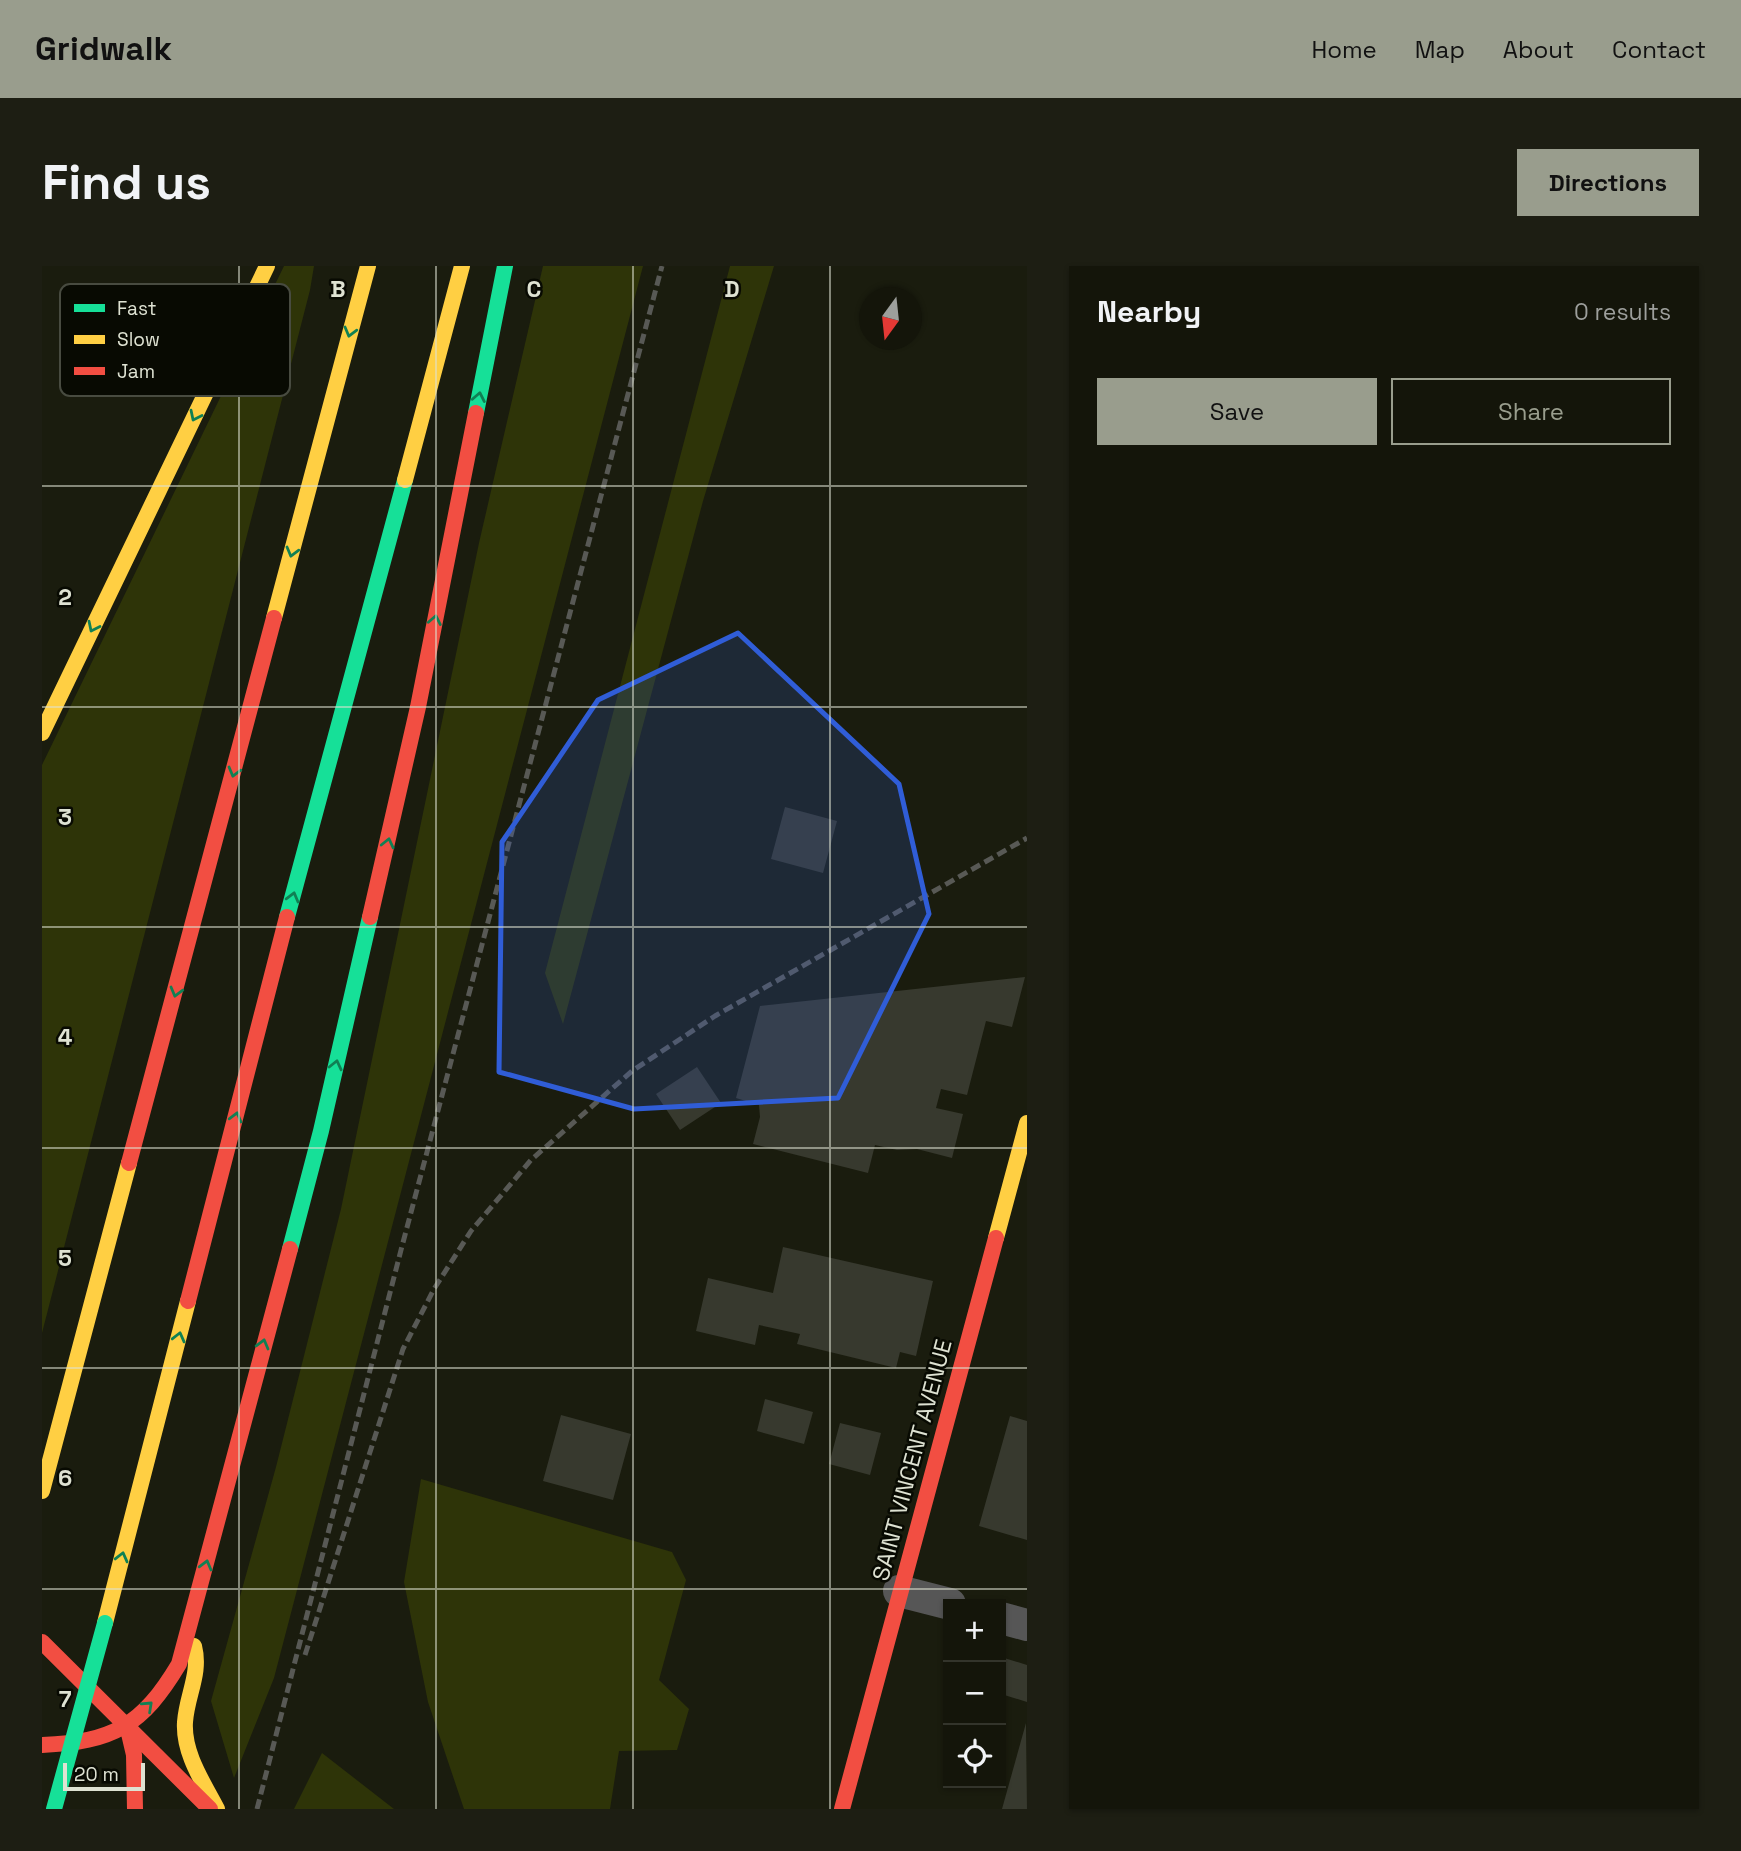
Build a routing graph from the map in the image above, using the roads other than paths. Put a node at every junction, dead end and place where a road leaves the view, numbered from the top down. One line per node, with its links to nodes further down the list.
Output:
1 (268, 266): 5 (main road, one-way to 5)
2 (368, 266): 9 (main road, one-way to 9)
3 (462, 266): 19 (main road, one-way to 3, bridge)
4 (505, 266): 14 (main road, one-way to 4)
5 (259, 284)
6 (205, 396): 7 (main road, one-way to 7)
7 (42, 733)
8 (1027, 1123): 10 (main road, SAINT VINCENT AVENUE)
9 (42, 1491)
10 (899, 1591): 11 (street); 24 (main road, SAINT VINCENT AVENUE)
11 (943, 1602)
12 (1006, 1619): 13 (street)
13 (1027, 1625)
14 (188, 1631): 16 (main road, one-way to 14); 23 (main road)
15 (42, 1642): 16 (main road)
16 (127, 1725): 17 (main road); 21 (main road); 22 (main road)
17 (42, 1745)
18 (42, 1777): 20 (main road)
19 (54, 1809)
20 (71, 1809)
21 (135, 1809)
22 (210, 1809)
23 (217, 1809)
24 (842, 1809)

